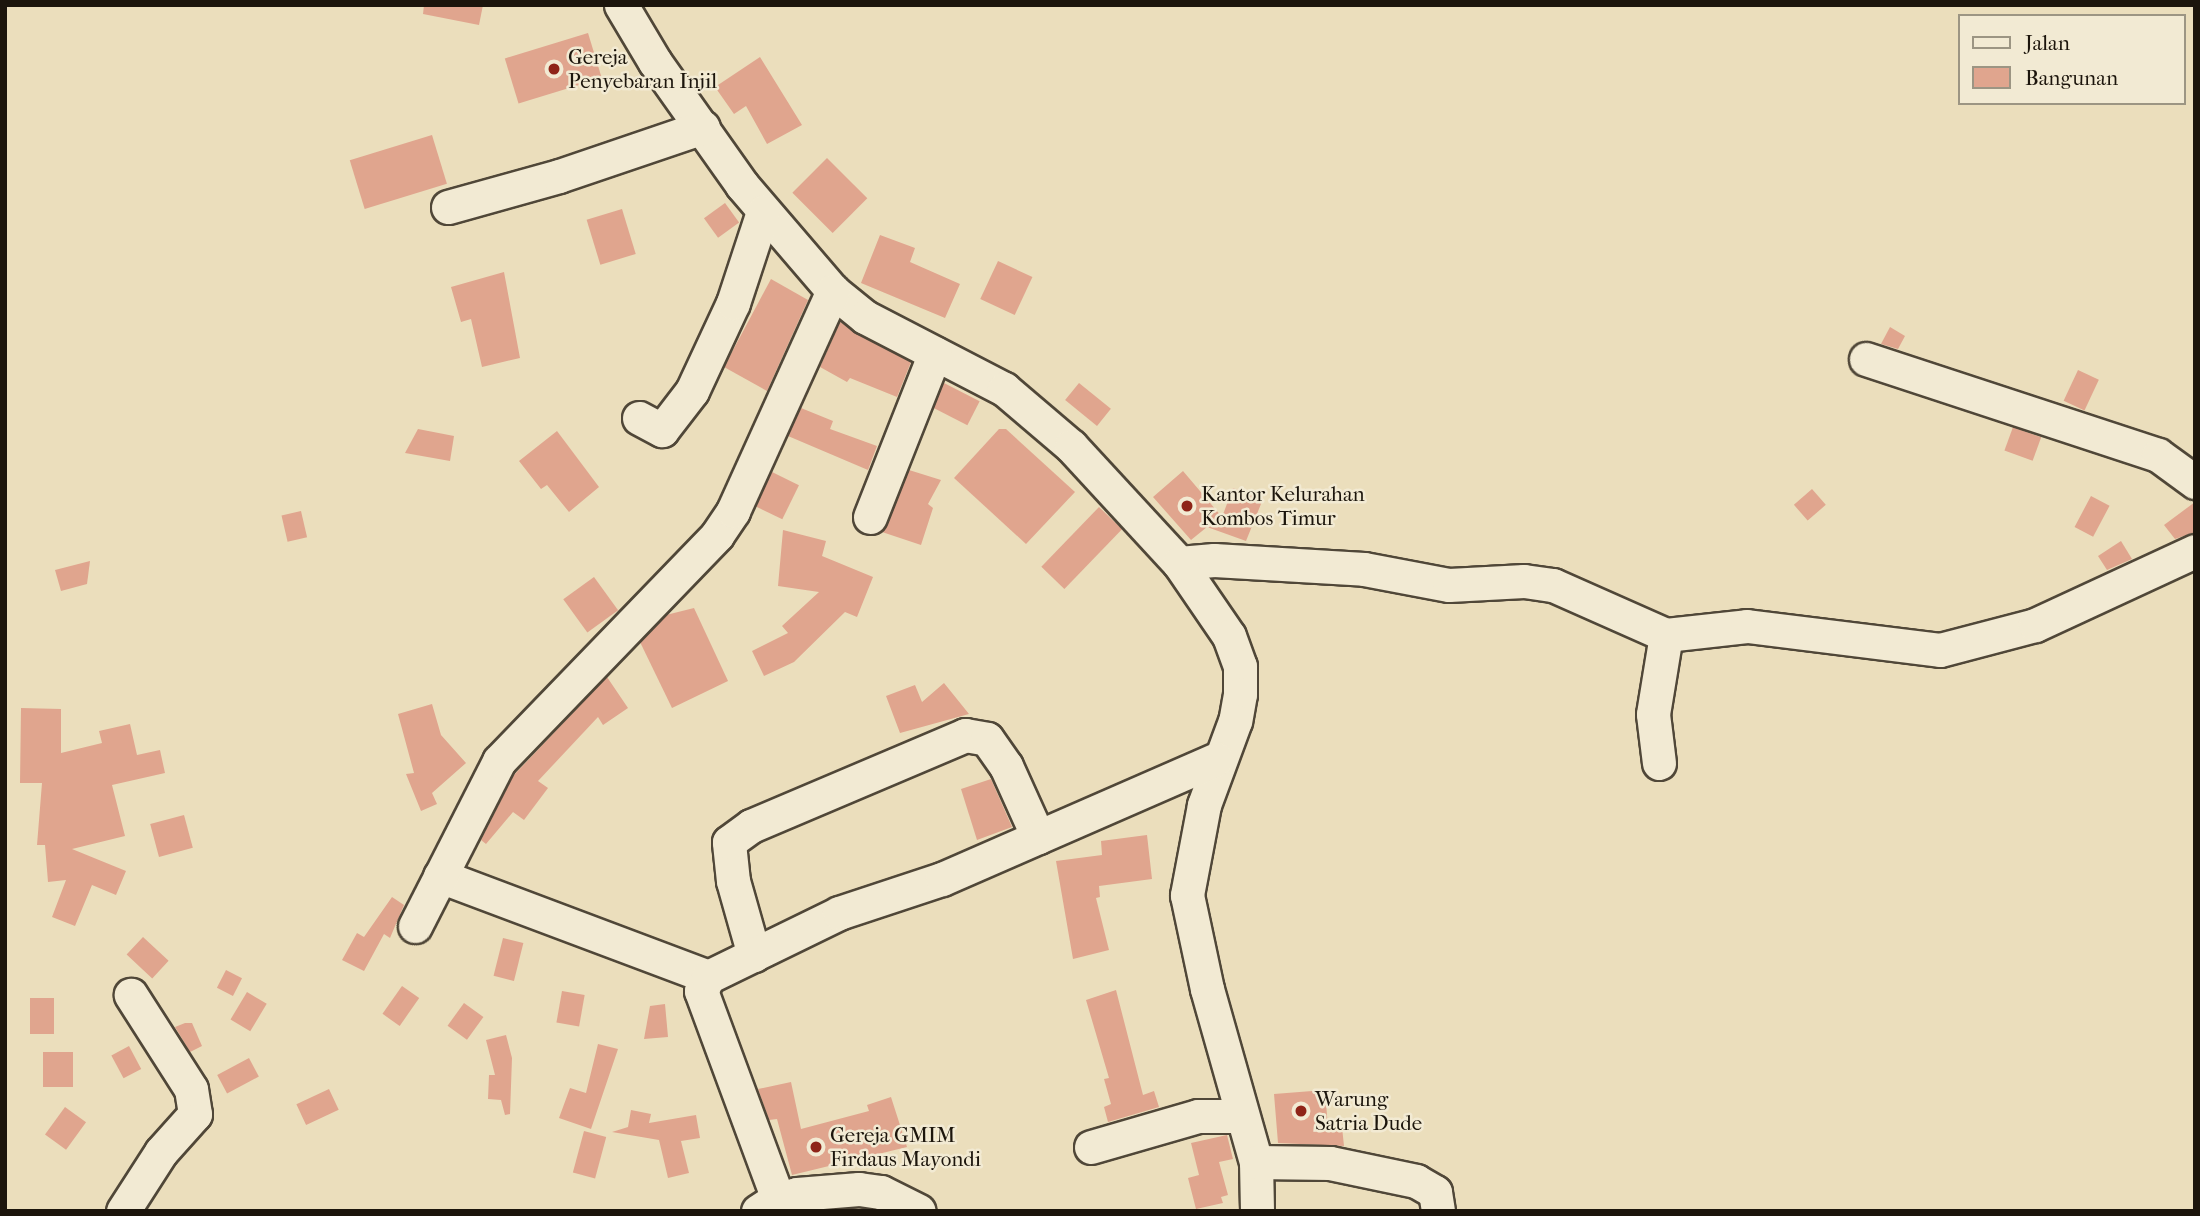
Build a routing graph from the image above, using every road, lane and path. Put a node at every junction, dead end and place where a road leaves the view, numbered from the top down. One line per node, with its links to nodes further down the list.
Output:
1 (621, 5): 2 (street)
2 (703, 127): 3 (street); 4 (street)
3 (448, 207)
4 (763, 212): 5 (street); 8 (street)
5 (834, 291): 6 (street); 17 (street)
6 (935, 353): 10 (street); 12 (street)
7 (1866, 359): 9 (street)
8 (639, 418)
9 (2195, 482)
10 (870, 517)
11 (2195, 551): 13 (street)
12 (1179, 563): 13 (street); 14 (street)
13 (1666, 635): 15 (street)
14 (1217, 759): 16 (street); 22 (street)
15 (1659, 763)
16 (1038, 837): 19 (street); 19 (street)
17 (440, 876): 18 (street); 20 (street)
18 (415, 926)
19 (754, 955): 20 (street)
20 (708, 977): 25 (street)
21 (131, 995): 26 (street)
22 (1241, 1116): 23 (street); 24 (street)
23 (1091, 1147)
24 (1256, 1162): 28 (street); 29 (street)
25 (768, 1205): 27 (street)
26 (123, 1211)
27 (919, 1211)
28 (1257, 1211)
29 (1438, 1211)

